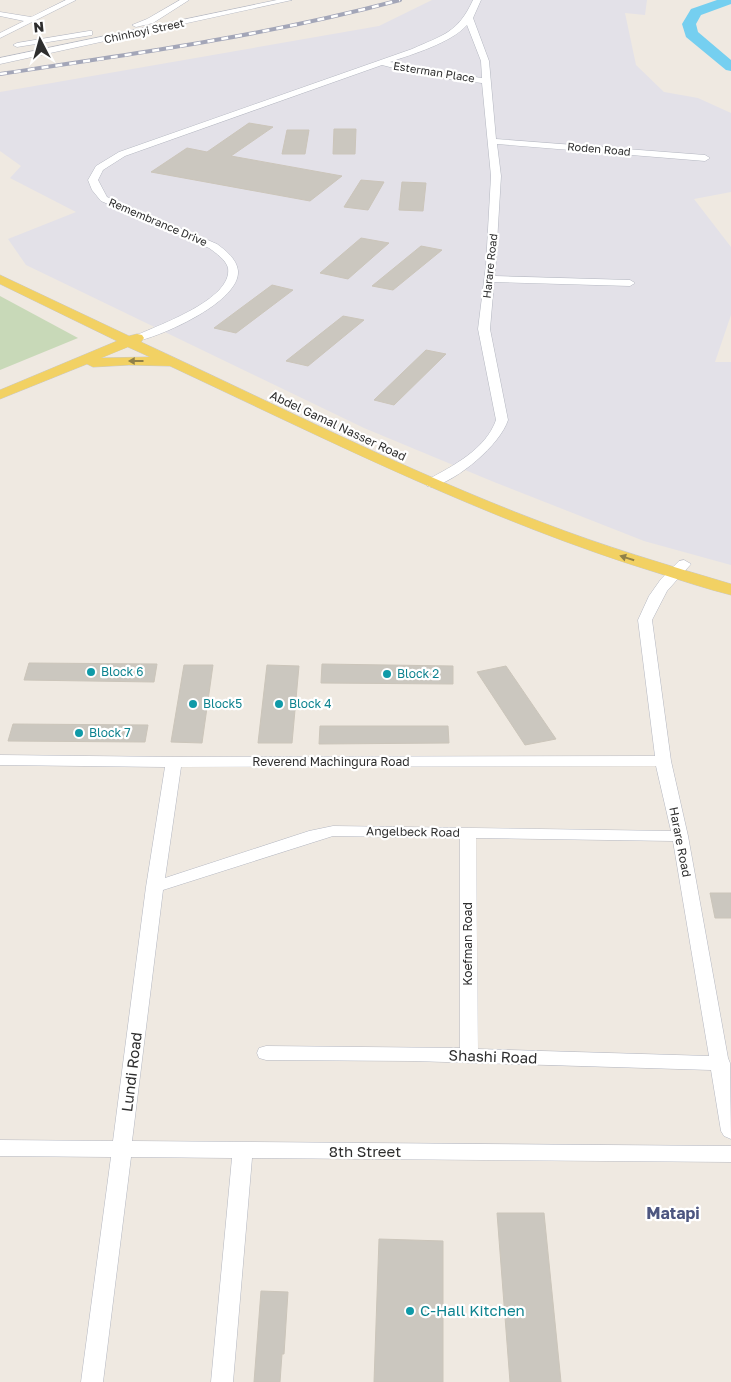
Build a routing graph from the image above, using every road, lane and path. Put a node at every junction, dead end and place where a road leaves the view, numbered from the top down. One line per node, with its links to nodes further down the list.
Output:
1 (72, 0): 7 (street)
2 (185, 0): 9 (street)
3 (288, 0): 10 (street, Chinhoyi Street)
4 (477, 0): 6 (street, Remembrance Drive)
5 (0, 14): 7 (street)
6 (469, 18): 12 (street, Remembrance Drive); 13 (street, Harare Road)
7 (33, 20): 8 (street)
8 (1, 36): 9 (street)
9 (17, 45): 10 (street)
10 (33, 54): 11 (street, Chinhoyi Street)
11 (0, 61)
12 (382, 63): 13 (street, Esterman Place); 19 (street, Remembrance Drive)
13 (486, 81): 14 (street, Harare Road)
14 (492, 141): 15 (street, Roden Road); 17 (street, Harare Road)
15 (705, 158)
16 (0, 271): 19 (main road, Abdel Gamal Nasser Road)
17 (489, 279): 18 (street); 23 (street, Harare Road)
18 (630, 283)
19 (135, 339): 20 (main road, Remembrance Drive); 21 (main road, Abdel Gamal Nasser Road); 23 (main road, Abdel Gamal Nasser Road)
20 (77, 364): 21 (main road, one-way to 20); 22 (main road, Remembrance Drive)
21 (184, 366): 23 (main road, Abdel Gamal Nasser Road)
22 (0, 395)
23 (439, 480): 24 (main road, Abdel Gamal Nasser Road)
24 (679, 568): 25 (main road); 26 (main road); 28 (street, Harare Road)
25 (731, 578)
26 (731, 590)
27 (0, 760): 29 (street, Reverend Machingura Road)
28 (663, 761): 29 (street, Reverend Machingura Road); 31 (street, Harare Road)
29 (174, 762): 32 (street, Lundi Road)
30 (468, 833): 31 (street, Angelbeck Road); 32 (street, Angelbeck Road); 34 (street, Koefman Road)
31 (680, 836): 35 (street, Harare Road)
32 (155, 887): 38 (street, Lundi Road)
33 (266, 1053): 34 (street, Shashi Road)
34 (469, 1056): 35 (street, Shashi Road)
35 (720, 1063): 36 (street, Harare Road)
36 (731, 1131)
37 (0, 1148): 38 (street, 8th Street)
38 (122, 1148): 39 (street, 8th Street); 41 (street, Lundi Road)
39 (242, 1151): 40 (street, 8th Street); 42 (street)
40 (731, 1154)
41 (92, 1382)
42 (222, 1382)

